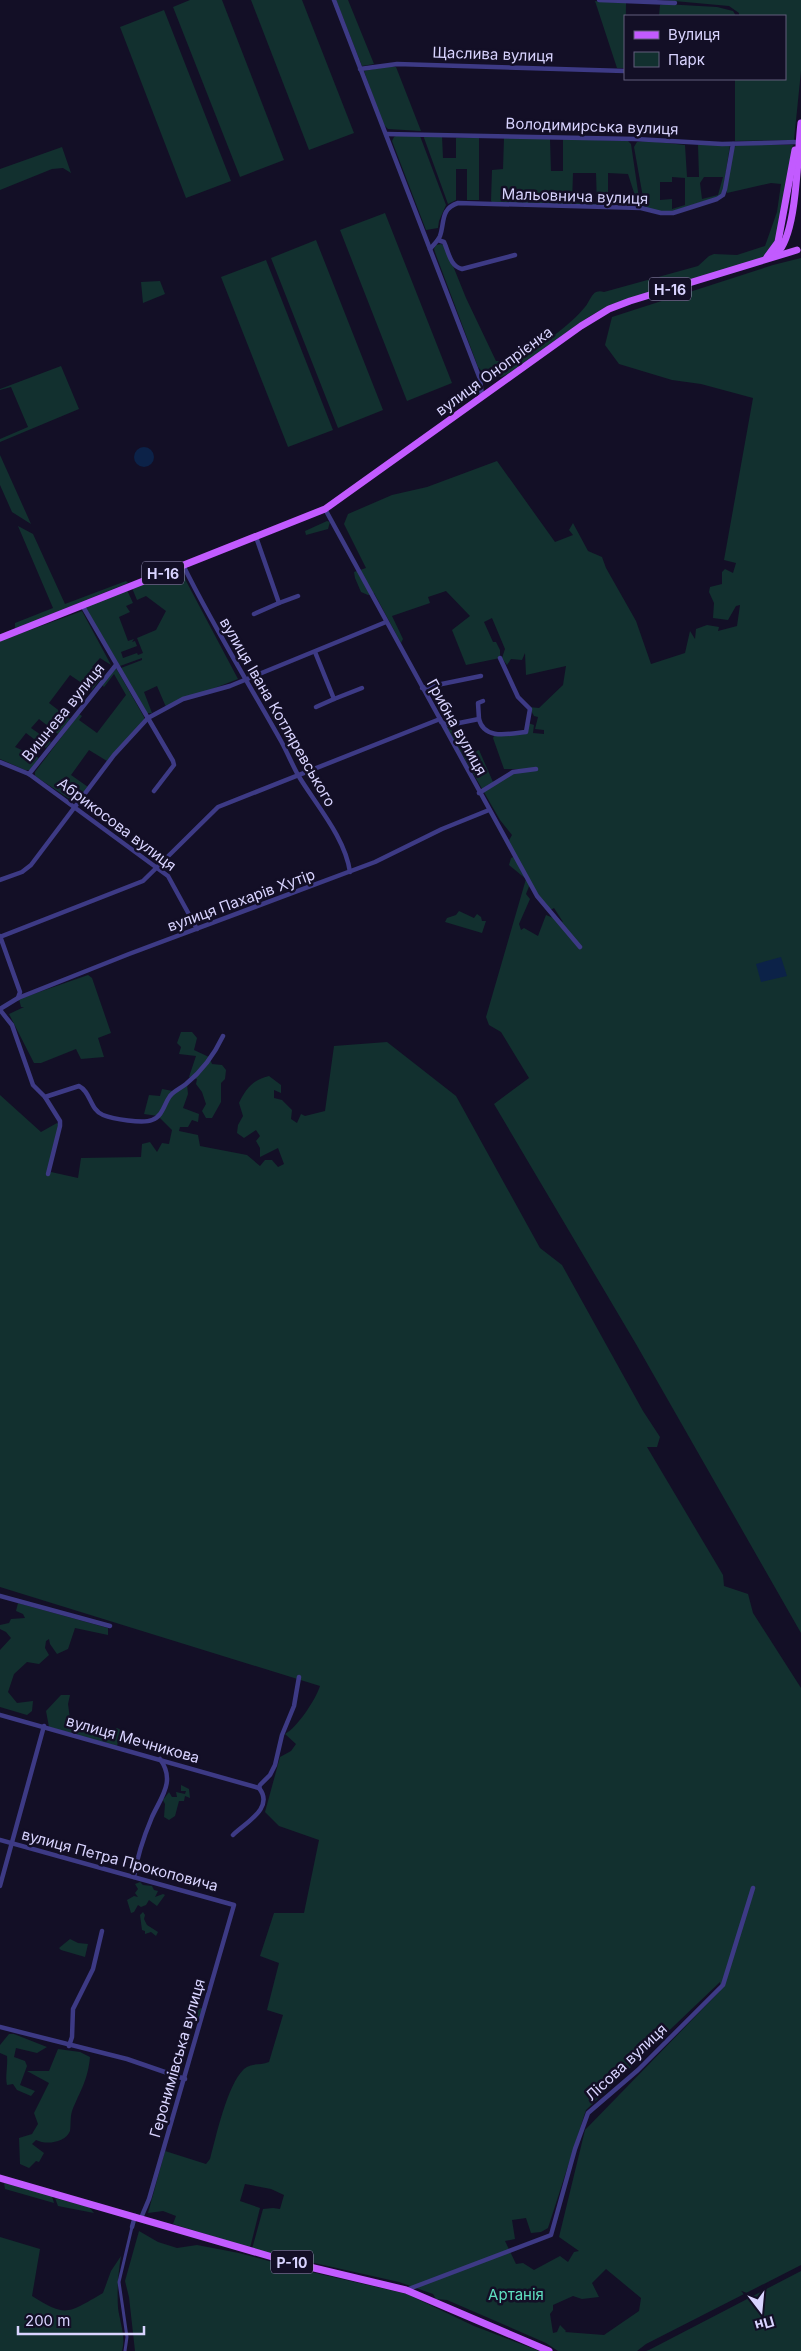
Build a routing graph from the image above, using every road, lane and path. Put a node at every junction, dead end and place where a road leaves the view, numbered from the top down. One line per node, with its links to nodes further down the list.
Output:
1 (334, 0): 4 (street)
2 (599, 0): 3 (street)
3 (675, 3)
4 (360, 69): 5 (street, Щаслива вулиця); 7 (street)
5 (624, 71)
6 (801, 127): 8 (main road, Н-16); 10 (main road, Н-16)
7 (386, 134): 9 (street, Володимирська вулиця); 12 (street)
8 (797, 142): 9 (street, Володимирська вулиця); 14 (main road, Н-16)
9 (733, 144): 11 (street, Мальовнича вулиця)
10 (788, 235): 14 (main road, Н-16); 14 (main road, вулиця Онопрієнка)
11 (438, 240): 12 (street, Мальовнича вулиця); 13 (street)
12 (430, 249): 15 (street)
13 (514, 255)
14 (764, 260): 15 (main road, вулиця Онопрієнка / Н-16)
15 (482, 396): 16 (main road, вулиця Онопрієнка / Н-16)
16 (325, 509): 17 (main road, вулиця Онопрієнка / Н-16); 23 (street, Грибна вулиця)
17 (256, 536): 18 (main road, вулиця Онопрієнка / Н-16); 20 (street)
18 (183, 565): 21 (main road, вулиця Онопрієнка / Н-16); 29 (street, вулиця Івана Котляревського)
19 (298, 596): 20 (street)
20 (280, 603): 22 (street)
21 (82, 605): 24 (main road, вулиця Онопрієнка / Н-16); 27 (street, Вишнева вулиця)
22 (254, 614)
23 (386, 622): 25 (street); 31 (street, Грибна вулиця)
24 (0, 638)
25 (315, 652): 29 (street); 32 (street)
26 (500, 658): 36 (street)
27 (116, 665): 35 (street, Вишнева вулиця); 42 (street, Вишнева вулиця)
28 (481, 676): 31 (street)
29 (244, 679): 35 (street); 43 (street, вулиця Івана Котляревського)
30 (362, 688): 32 (street)
31 (422, 688): 37 (street, Грибна вулиця)
32 (334, 699): 34 (street)
33 (483, 701): 36 (street)
34 (316, 706)
35 (148, 718): 44 (street, Вишнева вулиця); 46 (street)
36 (478, 719): 38 (street)
37 (441, 720): 38 (street); 39 (street, Грибна вулиця); 43 (street)
38 (449, 724): 39 (street)
39 (446, 730): 45 (street, Грибна вулиця)
40 (0, 762): 42 (street, Абрикосова вулиця)
41 (536, 769): 45 (street)
42 (30, 774): 46 (street, Абрикосова вулиця)
43 (298, 774): 48 (street); 49 (street, вулиця Івана Котляревського)
44 (154, 791)
45 (479, 793): 47 (street, Грибна вулиця)
46 (75, 807): 48 (street, Абрикосова вулиця); 50 (street)
47 (489, 810): 49 (street, вулиця Пахарів Хутір); 53 (street, Грибна вулиця)
48 (157, 870): 51 (street, Абрикосова вулиця); 52 (street)
49 (350, 872): 51 (street, вулиця Пахарів Хутір)
50 (0, 880)
51 (197, 929): 54 (street, вулиця Пахарів Хутір)
52 (0, 936): 54 (street)
53 (580, 948)
54 (18, 998): 55 (street, вулиця Пахарів Хутір)
55 (0, 1010): 57 (street)
56 (223, 1036): 57 (street)
57 (46, 1097): 58 (street)
58 (48, 1174)
59 (0, 1596): 60 (street)
60 (110, 1626)
61 (299, 1676): 65 (street)
62 (0, 1715): 63 (street, вулиця Мечникова)
63 (44, 1726): 64 (street, вулиця Мечникова); 68 (street)
64 (160, 1760): 65 (street, вулиця Мечникова); 69 (street)
65 (260, 1788): 66 (street)
66 (233, 1835)
67 (0, 1840): 68 (street, вулиця Петра Прокоповича)
68 (12, 1844): 69 (street, вулиця Петра Прокоповича); 70 (street)
69 (134, 1877): 72 (street, вулиця Петра Прокоповича)
70 (0, 1886)
71 (753, 1888): 80 (street, Лісова вулиця)
72 (234, 1904): 76 (street, Геронимівська вулиця)
73 (102, 1931): 75 (street)
74 (0, 2027): 75 (street)
75 (69, 2046): 76 (street)
76 (185, 2079): 78 (street, Геронимівська вулиця)
77 (0, 2178): 78 (main road, Р-10)
78 (138, 2217): 79 (street, Геронимівська вулиця); 80 (main road, Р-10)
79 (132, 2227): 81 (street)
80 (406, 2290): 82 (main road, Р-10)
81 (125, 2351)
82 (549, 2351)

